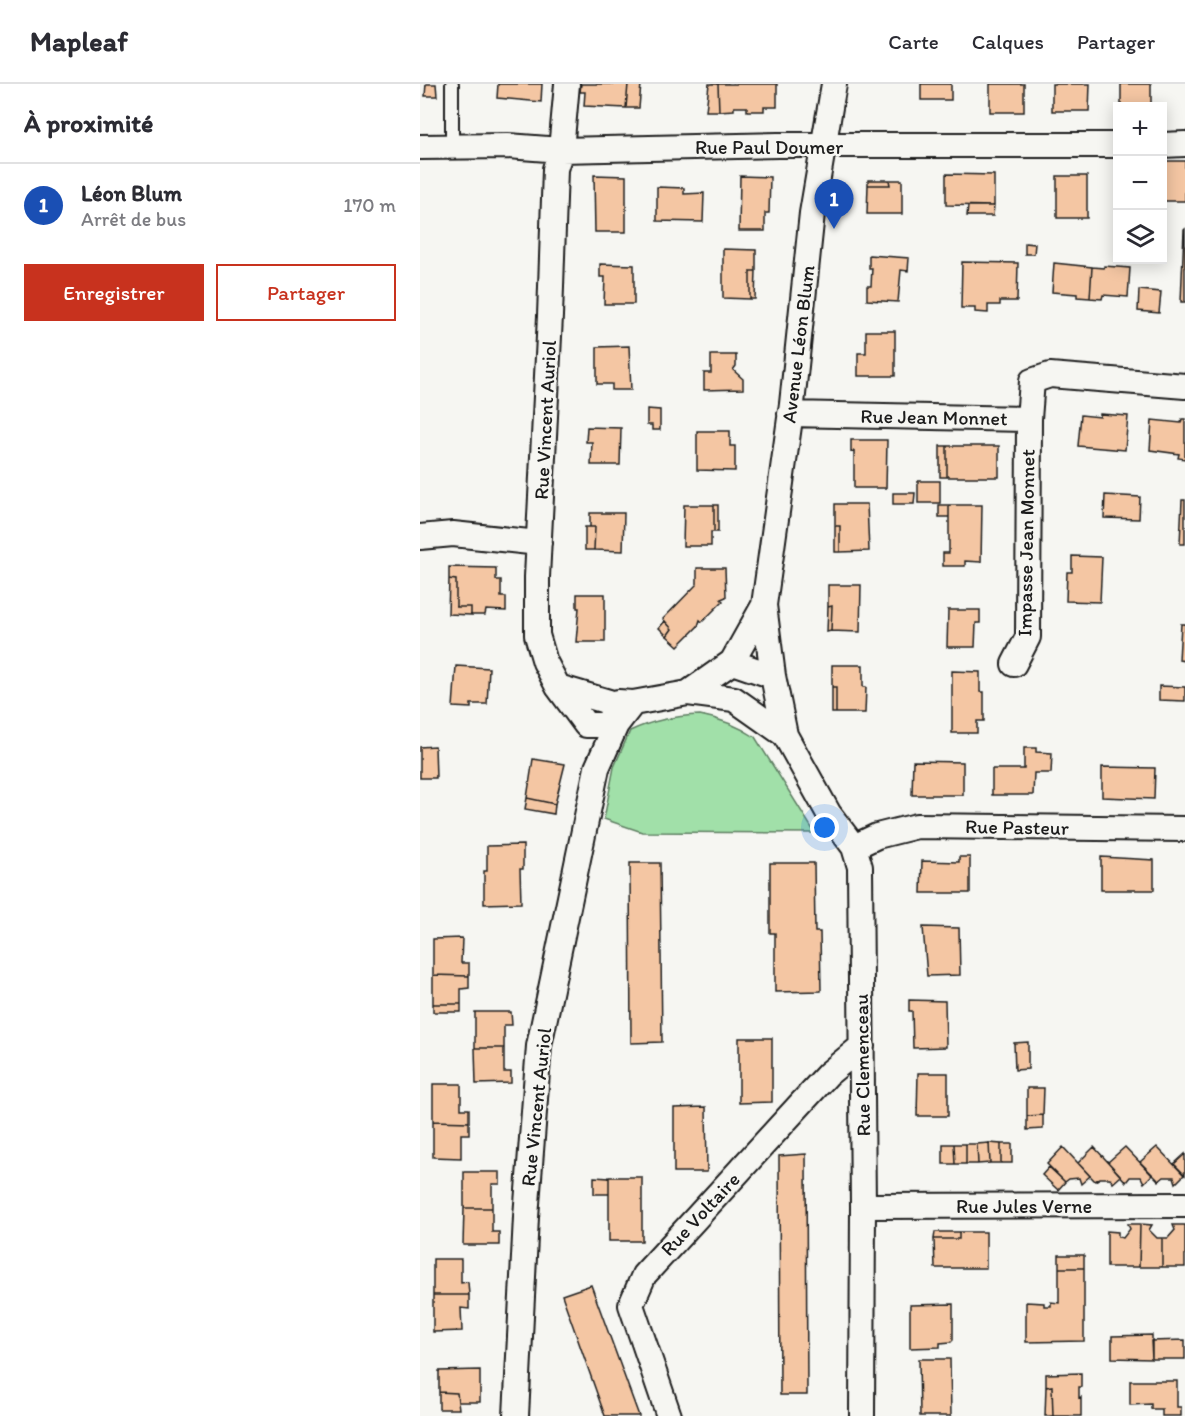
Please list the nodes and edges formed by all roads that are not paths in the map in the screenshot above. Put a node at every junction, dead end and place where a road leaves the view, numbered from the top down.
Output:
1 (452, 84) edge
2 (567, 84) edge
3 (834, 84) edge
4 (1185, 144) edge
5 (1113, 145) edge
6 (1167, 145) edge
7 (823, 146) junction
8 (420, 147) edge
9 (452, 147) junction
10 (561, 150) junction
11 (1185, 386) edge
12 (790, 414) junction
13 (1029, 419) junction
14 (420, 537) edge
15 (539, 543) junction
16 (764, 605) junction
17 (732, 662) junction
18 (1014, 664) dead end
19 (773, 676) junction
20 (558, 687) junction
21 (688, 693) junction
22 (735, 699) junction
23 (621, 702) junction
24 (586, 725) junction
25 (616, 725) junction
26 (785, 735) junction
27 (597, 768) junction
28 (1185, 829) edge
29 (854, 848) junction
30 (862, 1046) junction
31 (1185, 1205) edge
32 (863, 1206) junction
33 (516, 1416) edge
34 (669, 1416) edge
35 (862, 1416) edge

1 - 9 lane
2 - 10 street, Rue Vincent Auriol
3 - 7 street, Avenue Léon Blum
4 - 6 street
5 - 7 street, Rue Paul Doumer
7 - 10 street, Rue Paul Doumer
7 - 12 street, Avenue Léon Blum
8 - 9 street, Rue Paul Doumer
9 - 10 street, Rue Paul Doumer
10 - 15 street, Rue Vincent Auriol
11 - 13 street, Rue Jean Monnet
12 - 13 street, Rue Jean Monnet
12 - 16 street, Avenue Léon Blum
13 - 18 street, Impasse Jean Monnet
14 - 15 street
15 - 20 street, Rue Vincent Auriol
16 - 17 street, Avenue Léon Blum
16 - 19 street, Avenue Léon Blum
17 - 19 street
17 - 21 street, Avenue Léon Blum
17 - 22 street
19 - 22 street
19 - 26 street, Avenue Léon Blum
20 - 23 street
20 - 24 street, Rue Vincent Auriol
21 - 22 street
21 - 23 street
22 - 26 street
23 - 24 street
23 - 25 street, Rue Vincent Auriol
24 - 25 street
24 - 27 street, Rue Vincent Auriol
25 - 27 street, Rue Vincent Auriol
26 - 29 street, Rue Clemenceau
27 - 33 street, Rue Vincent Auriol
28 - 29 street, Rue Pasteur
29 - 30 street, Rue Clemenceau
30 - 32 street, Rue Clemenceau
30 - 34 street, Rue Voltaire
31 - 32 street, Rue Jules Verne
32 - 35 street, Rue Clemenceau

